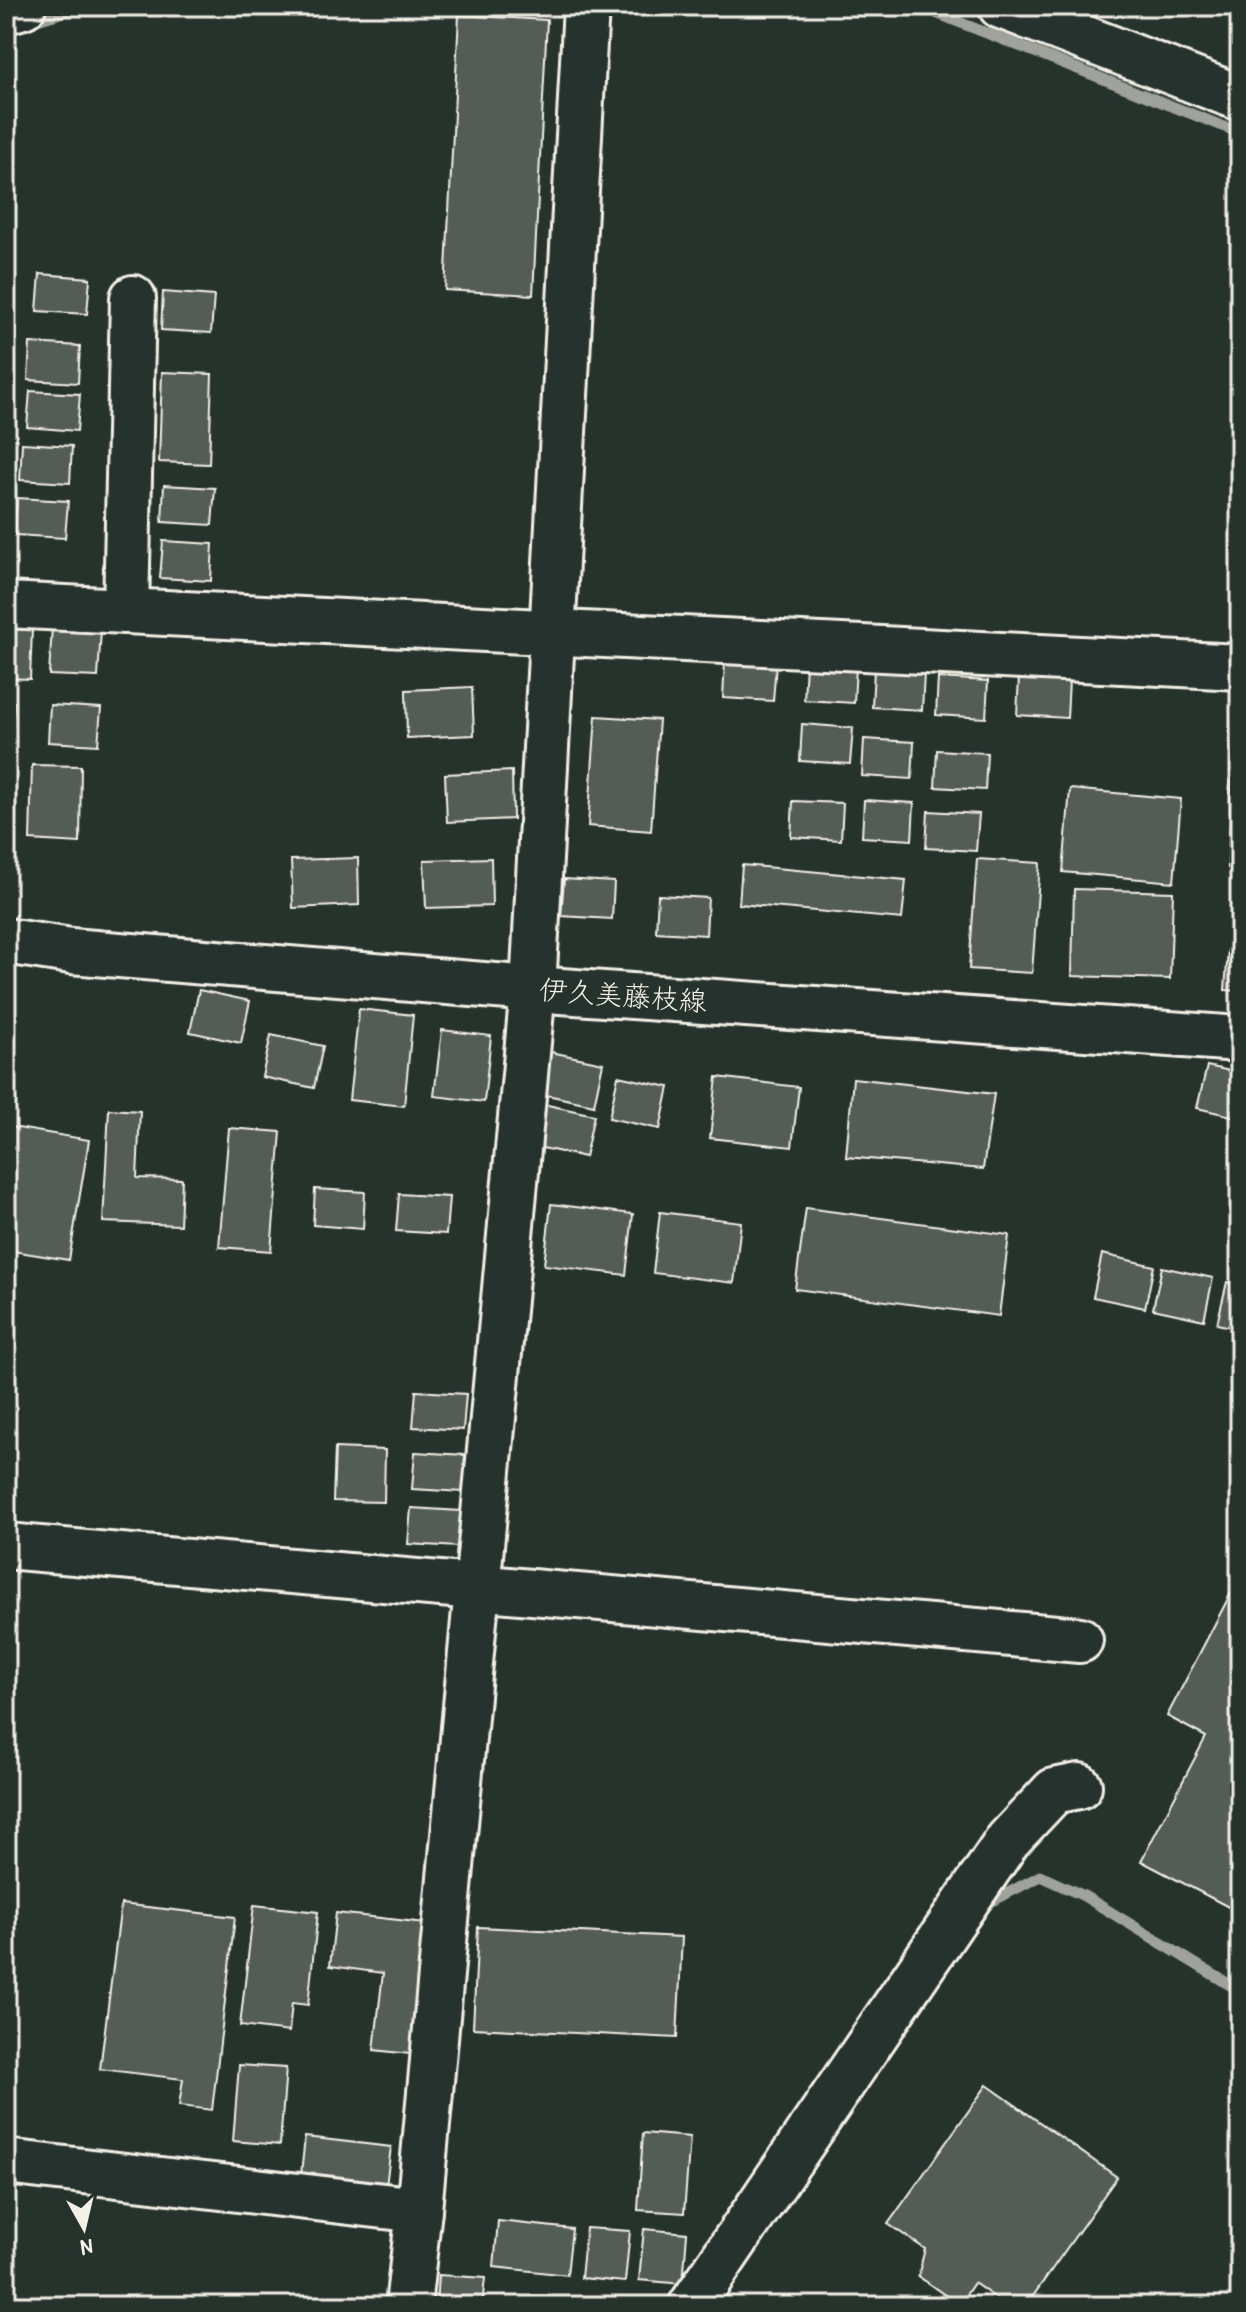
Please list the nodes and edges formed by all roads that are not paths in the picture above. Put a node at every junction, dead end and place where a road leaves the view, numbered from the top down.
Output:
1 (23, 6) edge
2 (586, 6) edge
3 (1001, 6) edge
4 (6, 11) edge
5 (1240, 98) edge
6 (133, 298) dead end
7 (6, 605) edge
8 (126, 611) junction
9 (552, 632) junction
10 (1240, 667) edge
11 (6, 941) edge
12 (533, 989) junction
13 (1240, 1039) edge
14 (6, 1546) edge
15 (478, 1587) junction
16 (1080, 1640) dead end
17 (1079, 1786) dead end
18 (6, 2162) edge
19 (419, 2210) junction
20 (408, 2306) edge
21 (691, 2306) edge

1 - 4 street
2 - 9 street
3 - 5 street
6 - 8 street
7 - 8 street
8 - 9 street
9 - 10 street
9 - 12 street
11 - 12 street, 伊久美藤枝線
12 - 13 street, 伊久美藤枝線
12 - 15 street
14 - 15 street
15 - 16 street
15 - 19 street
17 - 21 street
18 - 19 street
19 - 20 street

